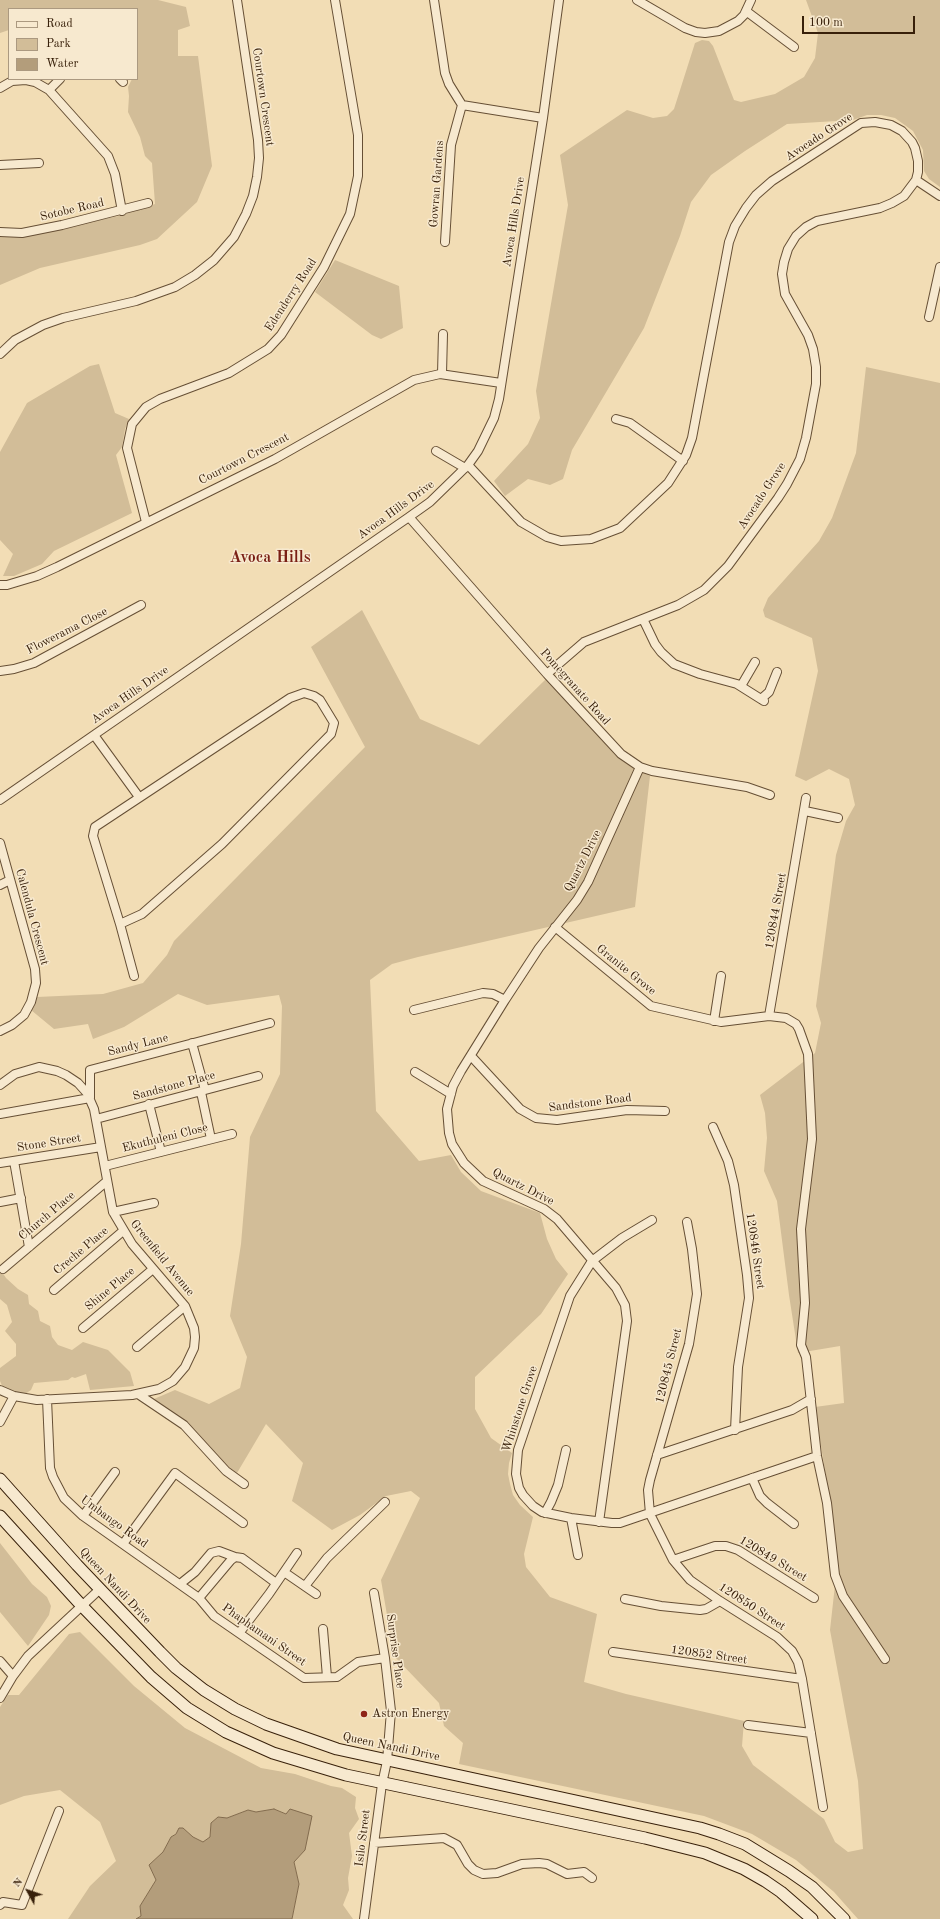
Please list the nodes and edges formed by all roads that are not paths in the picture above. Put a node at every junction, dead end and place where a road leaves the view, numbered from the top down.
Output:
1 (237, 0) edge
2 (335, 0) edge
3 (434, 0) edge
4 (559, 0) edge
5 (637, 0) edge
6 (752, 0) edge
7 (746, 11) junction
8 (794, 47) dead end
9 (59, 80) edge
10 (0, 88) edge
11 (49, 90) junction
12 (462, 105) junction
13 (543, 118) junction
14 (39, 163) dead end
15 (0, 165) edge
16 (916, 180) junction
17 (940, 196) edge
18 (148, 203) dead end
19 (122, 211) junction
20 (0, 232) edge
21 (445, 242) dead end
22 (940, 267) edge
23 (929, 317) dead end
24 (443, 334) dead end
25 (0, 354) edge
26 (442, 374) junction
27 (501, 383) junction
28 (616, 419) dead end
29 (436, 451) dead end
30 (683, 462) junction
31 (467, 466) junction
32 (409, 517) junction
33 (146, 522) junction
34 (0, 585) edge
35 (141, 605) dead end
36 (643, 619) junction
37 (755, 662) dead end
38 (0, 671) edge
39 (778, 672) dead end
40 (547, 674) junction
41 (741, 686) junction
42 (94, 735) junction
43 (640, 767) junction
44 (770, 795) dead end
45 (139, 797) junction
46 (806, 798) dead end
47 (0, 800) edge
48 (805, 811) junction
49 (838, 818) dead end
50 (0, 843) edge
51 (10, 880) junction
52 (0, 885) edge
53 (120, 924) junction
54 (555, 927) junction
55 (134, 976) dead end
56 (721, 976) dead end
57 (505, 1000) junction
58 (414, 1010) dead end
59 (769, 1016) junction
60 (714, 1021) junction
61 (270, 1023) dead end
62 (0, 1031) edge
63 (192, 1043) junction
64 (471, 1056) junction
65 (415, 1072) dead end
66 (258, 1076) dead end
67 (0, 1084) edge
68 (203, 1091) junction
69 (451, 1094) junction
70 (90, 1098) junction
71 (149, 1104) junction
72 (665, 1111) dead end
73 (0, 1114) edge
74 (96, 1119) junction
75 (713, 1127) dead end
76 (232, 1134) dead end
77 (211, 1139) junction
78 (101, 1147) junction
79 (161, 1152) junction
80 (14, 1161) junction
81 (0, 1163) edge
82 (105, 1166) junction
83 (107, 1181) junction
84 (21, 1198) junction
85 (0, 1202) edge
86 (154, 1203) dead end
87 (113, 1212) junction
88 (652, 1220) dead end
89 (687, 1222) dead end
90 (123, 1231) junction
91 (29, 1247) junction
92 (592, 1261) junction
93 (3, 1269) dead end
94 (153, 1269) junction
95 (54, 1290) dead end
96 (185, 1306) junction
97 (83, 1328) dead end
98 (137, 1347) dead end
99 (0, 1390) edge
100 (138, 1394) junction
101 (14, 1396) junction
102 (47, 1399) junction
103 (811, 1399) junction
104 (0, 1422) edge
105 (734, 1430) junction
106 (566, 1450) dead end
107 (657, 1456) junction
108 (817, 1456) junction
109 (115, 1472) dead end
110 (752, 1478) junction
111 (0, 1479) edge
112 (244, 1484) dead end
113 (385, 1502) dead end
114 (545, 1513) junction
115 (650, 1514) junction
116 (0, 1516) edge
117 (83, 1516) junction
118 (571, 1518) junction
119 (599, 1522) junction
120 (243, 1523) dead end
121 (794, 1524) dead end
122 (123, 1544) junction
123 (297, 1553) dead end
124 (578, 1556) dead end
125 (235, 1557) junction
126 (673, 1560) junction
127 (284, 1572) junction
128 (276, 1583) junction
129 (180, 1584) junction
130 (305, 1586) junction
131 (100, 1589) junction
132 (374, 1593) dead end
133 (316, 1594) dead end
134 (199, 1598) junction
135 (814, 1598) dead end
136 (625, 1599) dead end
137 (720, 1601) junction
138 (82, 1606) junction
139 (211, 1612) joint
140 (323, 1629) dead end
141 (240, 1632) junction
142 (613, 1652) dead end
143 (385, 1658) junction
144 (885, 1659) dead end
145 (0, 1661) edge
146 (13, 1676) junction
147 (327, 1677) junction
148 (802, 1679) junction
149 (0, 1698) edge
150 (748, 1725) dead end
151 (811, 1733) junction
152 (387, 1761) junction
153 (382, 1784) junction
154 (823, 1807) dead end
155 (59, 1811) dead end
156 (374, 1843) junction
157 (592, 1878) dead end
158 (0, 1904) edge
159 (364, 1919) edge
160 (812, 1919) edge
161 (844, 1919) edge

1 - 25 street, Courtown Crescent
2 - 33 street, Edenderry Road
3 - 12 street
4 - 13 street, Avoca Hills Drive
5 - 7 street
6 - 7 street
7 - 8 street
9 - 11 street
10 - 11 street
11 - 19 street
12 - 13 street
12 - 21 street, Gowran Gardens
13 - 27 street, Avoca Hills Drive
14 - 15 street
16 - 17 street
16 - 30 street, Avocado Grove
16 - 36 street, Avocado Grove
18 - 19 street, Sotobe Road
19 - 20 street, Sotobe Road
22 - 23 street
24 - 26 street
26 - 27 street, Courtown Crescent
26 - 33 street, Courtown Crescent
27 - 31 street, Avoca Hills Drive
28 - 30 street
29 - 31 street, Avocado Grove
30 - 31 street, Avocado Grove
31 - 32 street, Avoca Hills Drive
32 - 40 street, Pomegranate Road
32 - 42 street, Avoca Hills Drive
33 - 34 street, Courtown Crescent
35 - 38 street, Flowerama Close
36 - 40 street, Avocado Grove
36 - 41 street
37 - 41 street
39 - 41 street
40 - 43 street, Pomegranate Road
42 - 45 street
42 - 47 street, Avoca Hills Drive
43 - 44 street, Pomegranate Road
43 - 54 street, Quartz Drive
45 - 53 street
45 - 53 street
46 - 48 street, 120844 Street
48 - 49 street
48 - 59 street, 120844 Street
50 - 51 street, Calendula Crescent
51 - 52 street
51 - 62 street, Calendula Crescent
53 - 55 street
54 - 57 street, Quartz Drive
54 - 60 street, Granite Grove
56 - 60 street
57 - 58 street
57 - 64 street, Quartz Drive
59 - 60 street, Granite Grove
59 - 103 street, Granite Grove
61 - 63 street, Sandy Lane
63 - 68 street
63 - 70 street, Sandy Lane
64 - 69 street, Quartz Drive
64 - 72 street, Sandstone Road
65 - 69 street
66 - 68 street, Sandstone Place
67 - 70 street, Greenfield Avenue
68 - 71 street, Sandstone Place
68 - 77 street
69 - 92 street, Quartz Drive
70 - 73 street
70 - 74 street, Greenfield Avenue
71 - 74 street, Sandstone Place
71 - 79 street
74 - 78 street, Greenfield Avenue
75 - 105 street, 120846 Street
76 - 77 street, Ekuthuleni Close
77 - 79 street, Ekuthuleni Close
78 - 80 street, Stone Street
78 - 82 street, Greenfield Avenue
79 - 82 street, Ekuthuleni Close
80 - 81 street, Stone Street
80 - 84 street
82 - 83 street, Greenfield Avenue
83 - 87 street, Greenfield Avenue
83 - 91 street, Church Place
84 - 85 street
84 - 91 street
86 - 87 street
87 - 90 street, Greenfield Avenue
88 - 92 street, Whinstone Grove
89 - 107 street, 120845 Street
90 - 94 street, Greenfield Avenue
90 - 95 street, Creche Place
91 - 93 street, Church Place
92 - 114 street, Whinstone Grove
92 - 119 street, Quartz Drive
94 - 96 street, Greenfield Avenue
94 - 97 street, Shine Place
96 - 98 street
96 - 100 street, Greenfield Avenue
99 - 101 street, Greenfield Avenue
100 - 102 street, Greenfield Avenue
100 - 112 street
101 - 102 street, Greenfield Avenue
101 - 104 street
102 - 117 street, Umbango Road
103 - 105 street
103 - 108 street
105 - 107 street
106 - 114 street
107 - 115 street, 120845 Street
108 - 110 street, Whinstone Grove
108 - 144 street
109 - 117 street
110 - 115 street, Whinstone Grove
110 - 121 street
111 - 131 main road, Queen Nandi Drive
113 - 130 street
114 - 118 street, Whinstone Grove
115 - 119 street, Whinstone Grove
115 - 126 street, 120850 Street
116 - 138 main road
117 - 122 street, Umbango Road
118 - 119 street, Whinstone Grove
118 - 124 street
120 - 122 street
122 - 129 street, Umbango Road
123 - 127 street
125 - 128 street
125 - 129 street
125 - 134 street
126 - 135 street, 120849 Street
126 - 137 street, 120850 Street
127 - 128 street
127 - 130 street
128 - 141 street
129 - 134 street, Umbango Road
130 - 133 street
131 - 138 street
131 - 152 main road, Queen Nandi Drive
132 - 143 street, Surprise Place
134 - 139 street, Umbango Road
136 - 137 street
137 - 148 street, 120850 Street
138 - 146 street
138 - 153 main road
139 - 141 street, Phaphamani Street
140 - 147 street, Phaphamani Street
141 - 147 street, Phaphamani Street
142 - 148 street, 120852 Street
143 - 147 street, Phaphamani Street
143 - 152 street, Surprise Place
145 - 146 street
146 - 149 street
148 - 151 street, 120850 Street
150 - 151 street
151 - 154 street, 120850 Street
152 - 153 street, Isilo Street
152 - 161 main road, Queen Nandi Drive
153 - 156 street, Isilo Street
153 - 160 main road
155 - 158 street
156 - 157 street
156 - 159 street, Isilo Street

